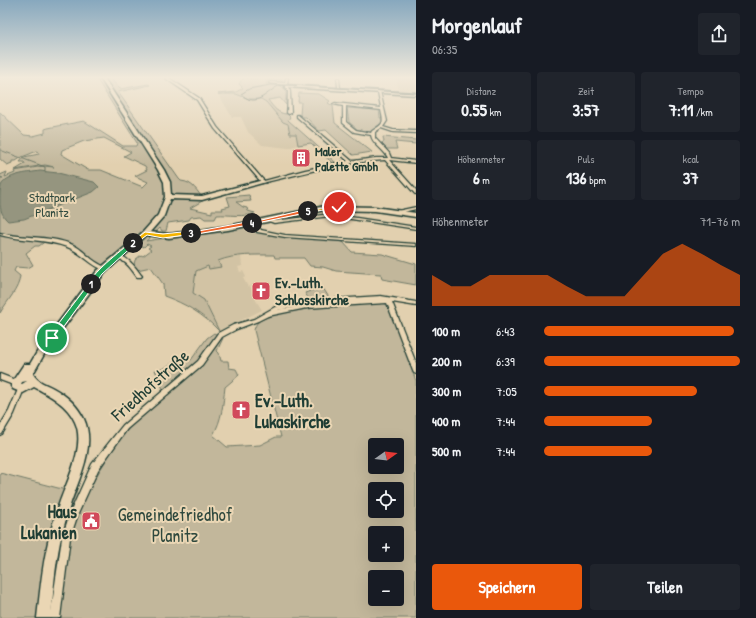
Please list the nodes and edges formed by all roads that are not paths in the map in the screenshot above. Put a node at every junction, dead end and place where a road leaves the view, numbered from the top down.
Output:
1 (344, 106) edge
2 (121, 107) edge
3 (203, 107) edge
4 (289, 107) edge
5 (355, 107) edge
6 (383, 109) joint
7 (289, 113) dead end
8 (298, 116) dead end
9 (380, 127) junction
10 (416, 132) edge
11 (372, 134) junction
12 (388, 159) junction
13 (351, 162) junction
14 (416, 162) edge
15 (263, 182) junction
16 (416, 192) edge
17 (168, 197) junction
18 (416, 208) edge
19 (399, 212) junction
20 (416, 215) edge
21 (268, 220) junction
22 (253, 222) junction
23 (416, 228) edge
24 (145, 233) junction
25 (0, 234) edge
26 (416, 245) edge
27 (118, 256) junction
28 (104, 268) junction
29 (139, 276) dead end
30 (390, 300) junction
31 (416, 304) edge
32 (413, 353) edge
33 (416, 372) edge
34 (0, 378) edge
35 (24, 382) junction
36 (0, 432) edge
37 (44, 618) edge
38 (55, 618) edge

1 - 11 street
2 - 17 main road
3 - 15 street
4 - 7 street
5 - 6 street
6 - 9 street
8 - 13 street
9 - 10 street
9 - 11 street
11 - 12 street
12 - 13 street
12 - 14 street
12 - 16 street
13 - 15 street
15 - 17 main road
17 - 24 main road
18 - 19 street
19 - 20 main road
19 - 21 main road
21 - 22 main road
21 - 23 street
22 - 24 main road
22 - 26 street
24 - 27 main road
25 - 28 street
27 - 28 main road
27 - 29 street
28 - 35 main road
30 - 31 street
30 - 32 street
30 - 38 street, Friedhofstraße
32 - 33 street
34 - 35 street
35 - 36 street
35 - 37 main road

